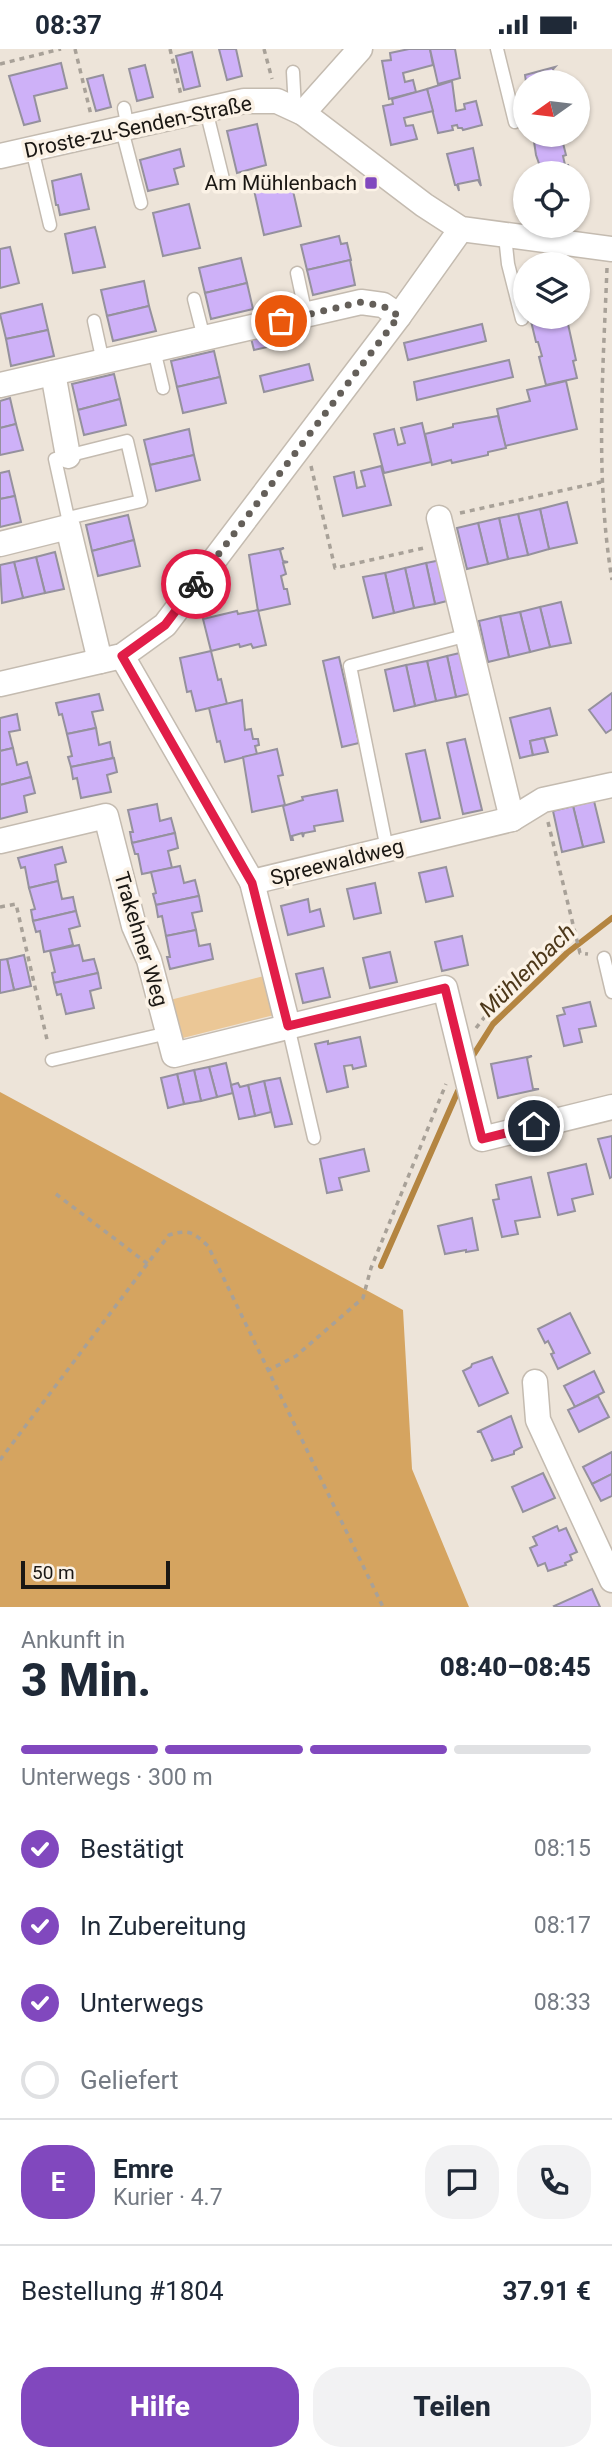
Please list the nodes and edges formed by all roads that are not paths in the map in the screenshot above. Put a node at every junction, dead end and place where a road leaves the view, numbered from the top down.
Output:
1 (360, 49) edge
2 (497, 49) edge
3 (293, 72) dead end
4 (206, 110) junction
5 (513, 110) edge
6 (299, 111) junction
7 (125, 122) junction
8 (32, 149) junction
9 (0, 156) edge
10 (224, 183) dead end
11 (141, 203) dead end
12 (50, 225) dead end
13 (461, 229) junction
14 (505, 236) junction
15 (610, 248) edge
16 (297, 273) dead end
17 (513, 284) edge
18 (194, 299) dead end
19 (306, 315) junction
20 (399, 316) junction
21 (94, 321) dead end
22 (204, 338) junction
23 (154, 350) junction
24 (103, 362) junction
25 (52, 373) junction
26 (0, 383) edge
27 (163, 388) dead end
28 (68, 456) junction
29 (439, 518) road end
30 (68, 522) junction
31 (0, 544) edge
32 (468, 635) junction
33 (111, 659) junction
34 (0, 684) edge
35 (612, 785) edge
36 (512, 819) junction
37 (0, 841) edge
38 (387, 849) junction
39 (252, 883) junction
40 (604, 958) dead end
41 (612, 992) edge
42 (288, 1026) junction
43 (168, 1033) junction
44 (52, 1059) road end
45 (612, 1107) edge
46 (314, 1138) dead end
47 (536, 1382) dead end
48 (604, 1537) edge
49 (612, 1580) edge

1 - 6 street
2 - 5 lane
3 - 6 lane
4 - 6 street, Droste-zu-Senden-Straße
4 - 7 street, Droste-zu-Senden-Straße
4 - 10 lane
6 - 13 street, Droste-zu-Senden-Straße
7 - 8 street, Droste-zu-Senden-Straße
7 - 11 lane
8 - 9 street, Droste-zu-Senden-Straße
8 - 12 lane
13 - 14 street, Droste-zu-Senden-Straße
13 - 20 street
14 - 15 street, Droste-zu-Senden-Straße
14 - 17 lane
16 - 19 lane
18 - 22 lane
19 - 20 street
19 - 22 street
20 - 33 street
21 - 24 lane
22 - 23 street
23 - 24 street
23 - 27 lane
24 - 25 street
25 - 26 street
25 - 28 street
28 - 30 lane
28 - 30 lane
29 - 32 street
30 - 31 street
30 - 33 street
32 - 36 street
32 - 38 lane
33 - 34 street
33 - 39 street, Spreewaldweg
35 - 36 street, Spreewaldweg
36 - 38 street, Spreewaldweg
37 - 43 street, Trakehner Weg
38 - 39 street, Spreewaldweg
39 - 42 street
40 - 41 lane
42 - 43 street, Trakehner Weg
42 - 45 street, Trakehner Weg
42 - 46 lane
43 - 44 lane
47 - 48 street
48 - 49 street

